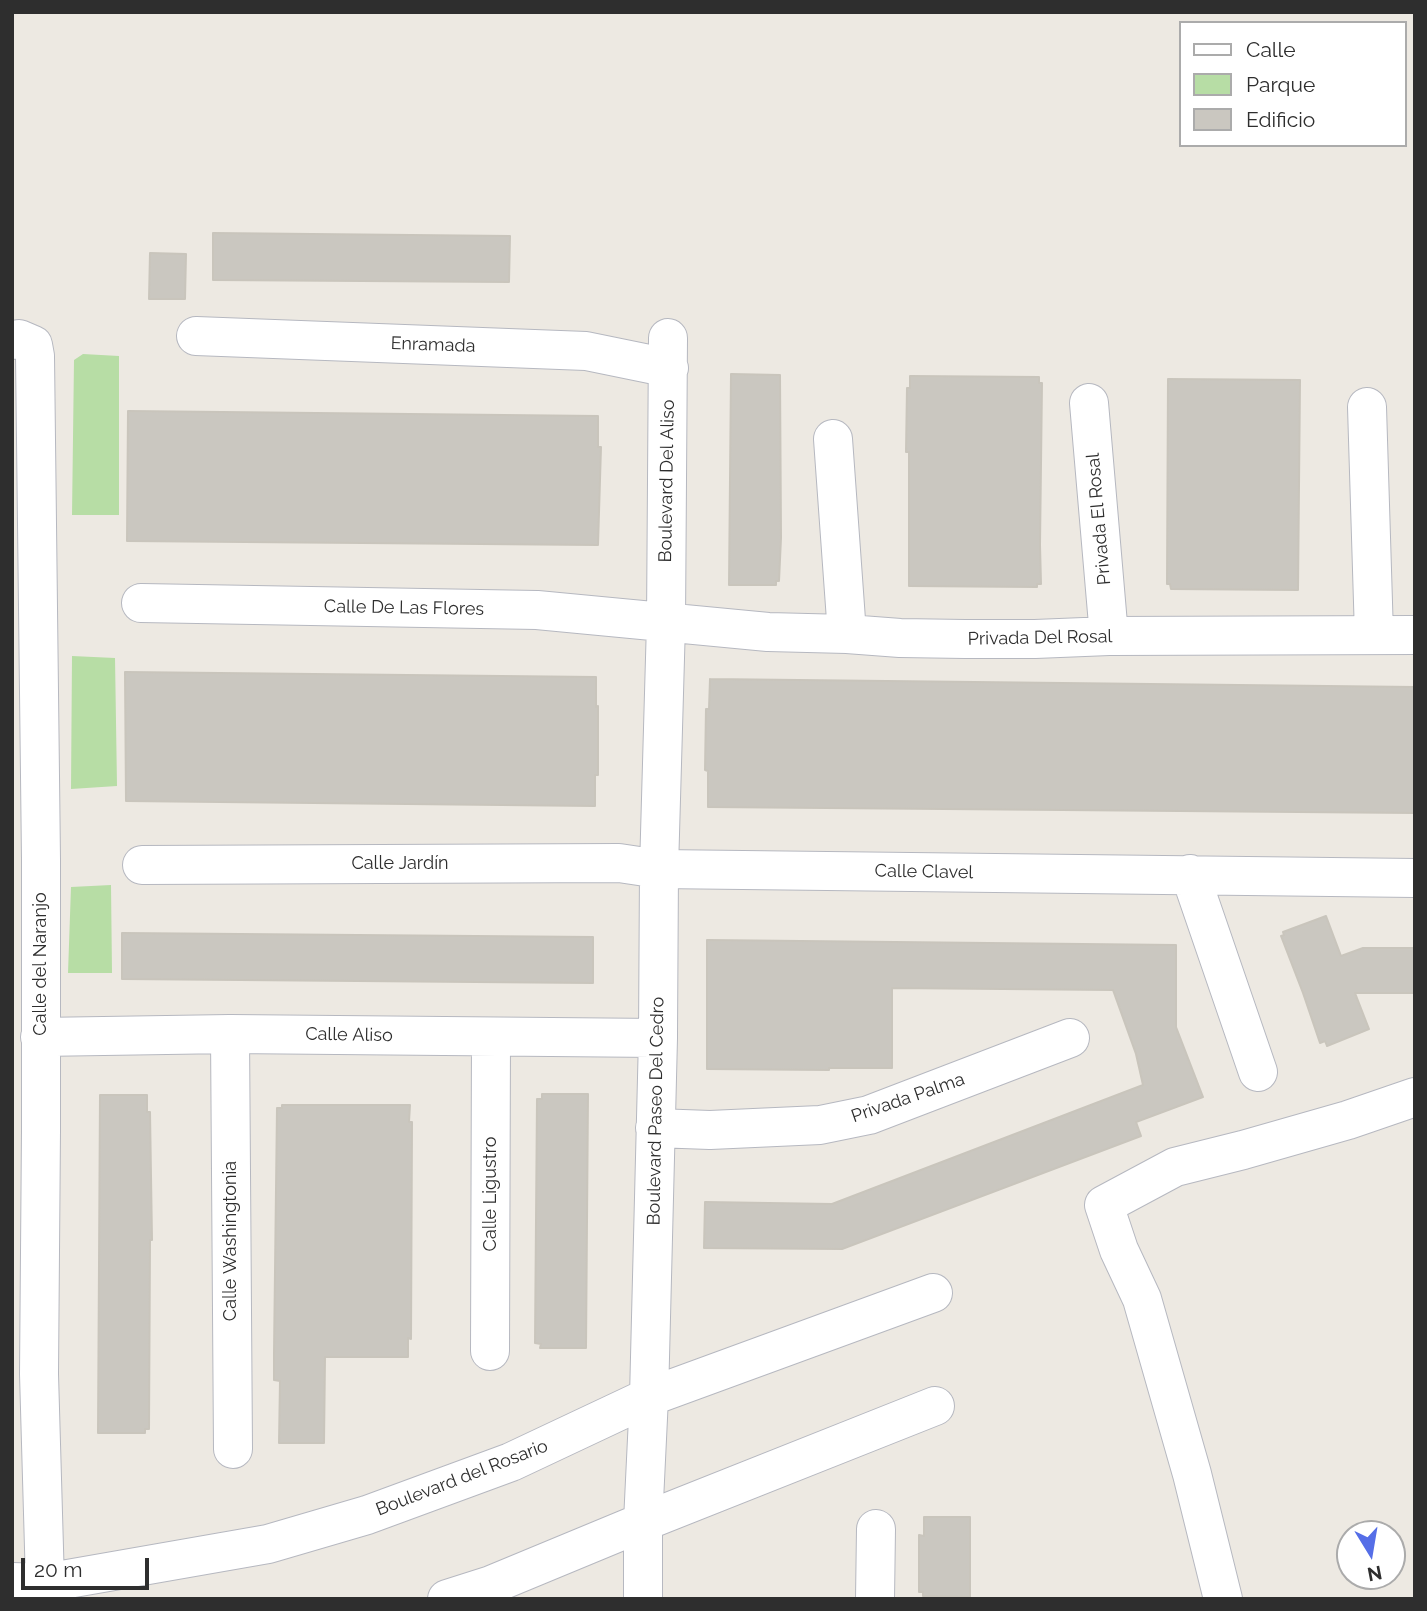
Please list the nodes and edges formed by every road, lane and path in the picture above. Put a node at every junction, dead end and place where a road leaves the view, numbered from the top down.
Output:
1 (195, 336) dead end
2 (22, 342) edge
3 (669, 353) joint
4 (1089, 403) dead end
5 (1367, 407) dead end
6 (833, 439) dead end
7 (25, 591) edge
8 (141, 603) dead end
9 (666, 623) junction
10 (847, 634) junction
11 (1374, 635) junction
12 (1415, 635) edge
13 (1109, 636) junction
14 (27, 860) edge
15 (142, 865) dead end
16 (659, 869) junction
17 (1190, 874) junction
18 (1415, 878) edge
19 (230, 1034) junction
20 (40, 1037) junction
21 (492, 1037) junction
22 (658, 1038) junction
23 (1070, 1038) dead end
24 (1258, 1072) dead end
25 (1415, 1097) edge
26 (655, 1128) junction
27 (27, 1129) edge
28 (933, 1293) dead end
29 (490, 1351) dead end
30 (26, 1375) edge
31 (649, 1397) junction
32 (935, 1406) dead end
33 (233, 1449) dead end
34 (643, 1522) junction
35 (876, 1529) dead end
36 (29, 1583) edge
37 (447, 1599) edge
38 (643, 1599) edge
39 (875, 1599) edge
40 (1223, 1599) edge

1 - 3 street, Enramada
2 - 7 street, Calle del Naranjo
3 - 9 street, Boulevard Del Aliso
4 - 13 street, Privada El Rosal
5 - 11 street
6 - 10 street
7 - 14 street, Calle del Naranjo
8 - 9 street, Calle De Las Flores
9 - 10 street, Privada Del Rosal
9 - 16 street, Boulevard Paseo Del Cedro
10 - 13 street, Privada Del Rosal
11 - 12 street, Privada Del Rosal
11 - 13 street, Privada Del Rosal
14 - 20 street, Calle del Naranjo
15 - 16 street, Calle Jardín
16 - 17 street, Calle Clavel
16 - 22 street, Boulevard Paseo Del Cedro
17 - 18 street, Calle Clavel
17 - 24 street
19 - 20 street, Calle Aliso
19 - 21 street, Calle Aliso
19 - 33 street, Calle Washingtonia
20 - 27 street, Calle del Naranjo
21 - 22 street, Calle Aliso
21 - 29 street, Calle Ligustro
22 - 26 street, Boulevard Paseo Del Cedro
23 - 26 street, Privada Palma
25 - 40 street
26 - 31 street, Boulevard Paseo Del Cedro
27 - 30 street, Calle del Naranjo
28 - 31 street, Boulevard del Rosario
30 - 36 street, Calle del Naranjo
31 - 34 street, Boulevard Paseo Del Cedro
31 - 36 street, Boulevard del Rosario
32 - 34 street
34 - 37 street
34 - 38 street, Boulevard Paseo Del Cedro
35 - 39 street

